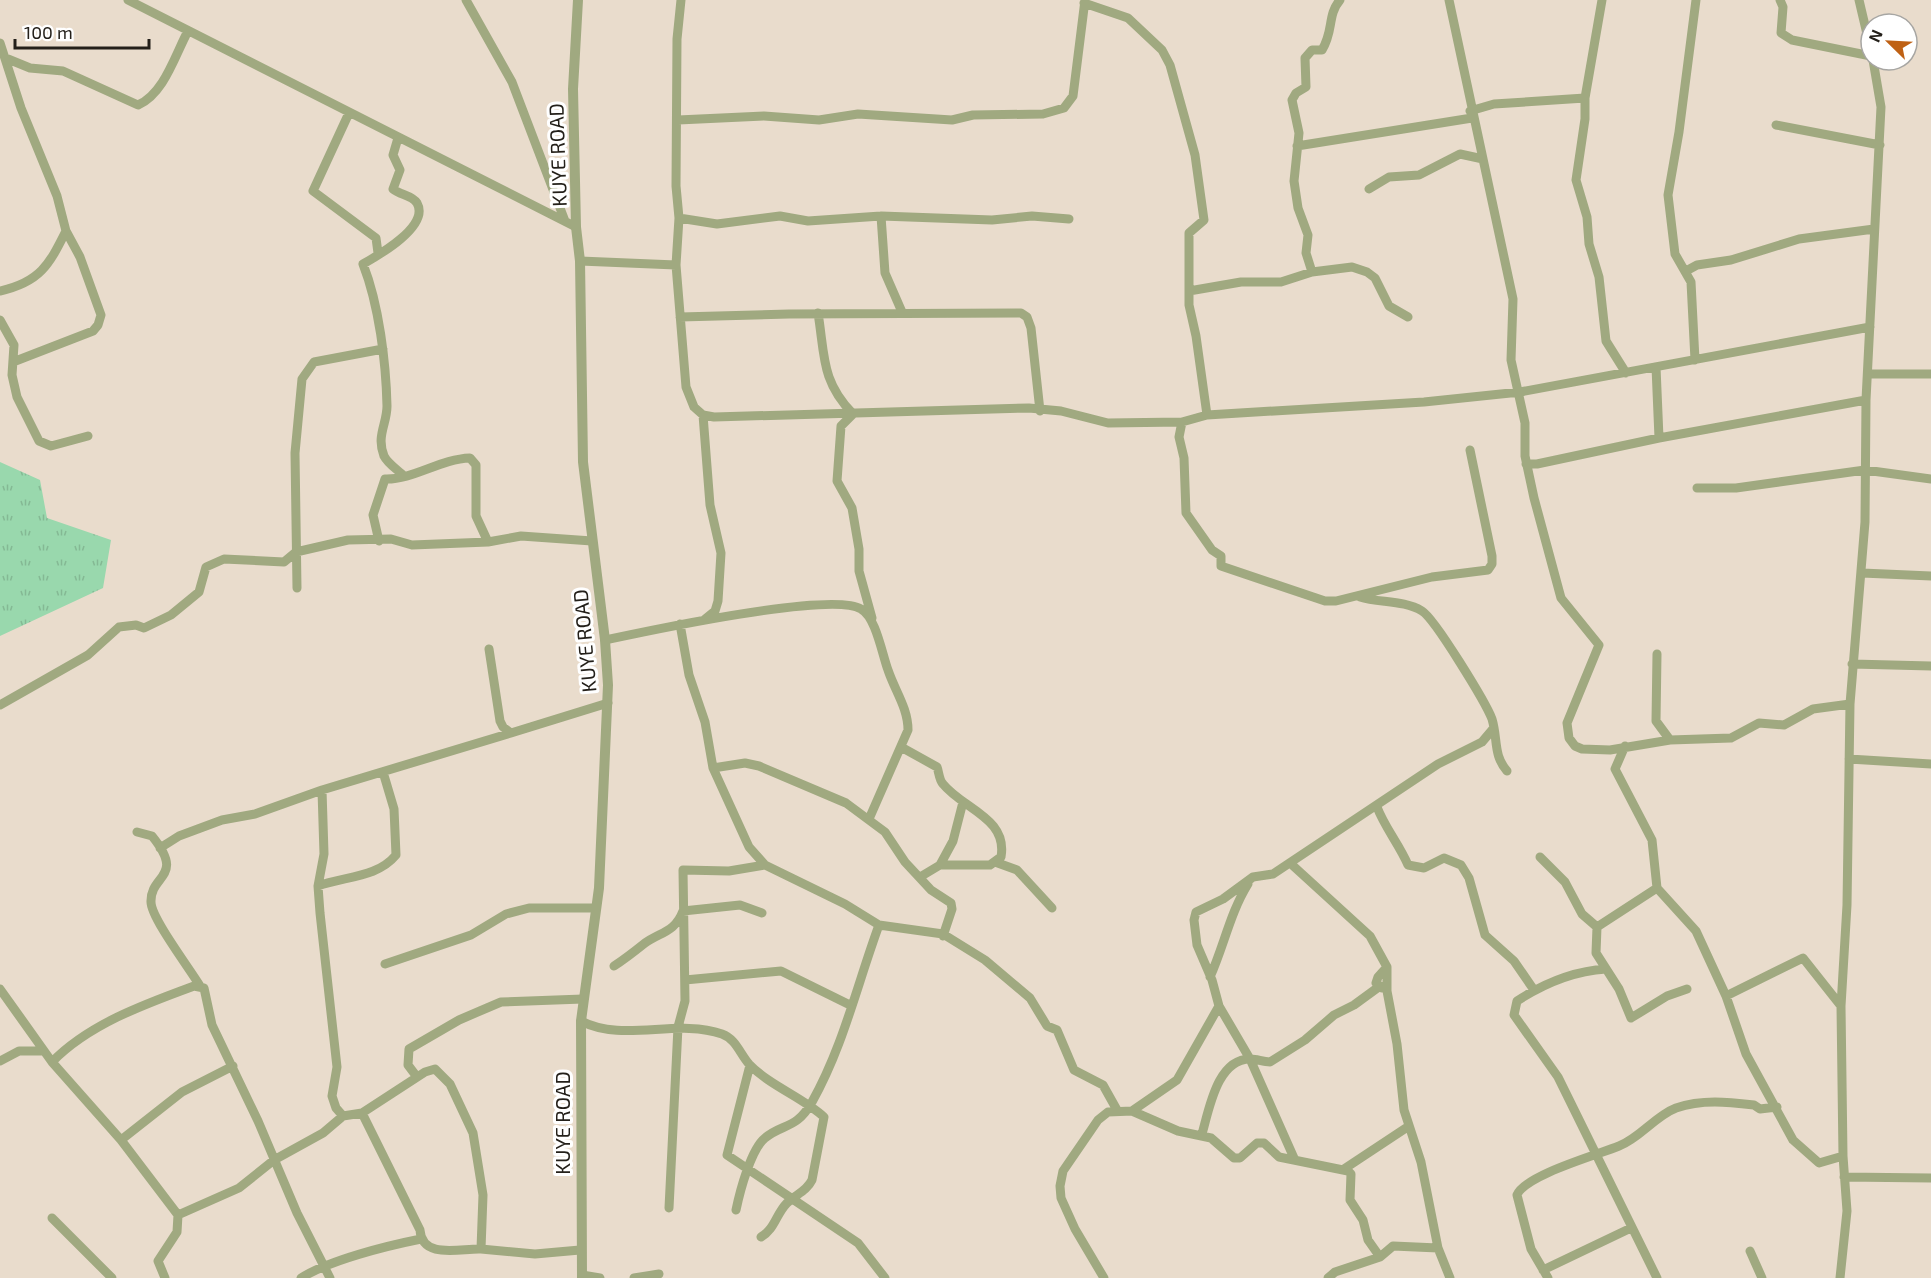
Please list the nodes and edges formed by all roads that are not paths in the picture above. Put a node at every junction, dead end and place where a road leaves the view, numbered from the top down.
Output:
1 (128, 0) edge
2 (466, 0) edge
3 (578, 0) edge
4 (681, 0) edge
5 (1340, 0) edge
6 (1449, 0) edge
7 (1602, 0) edge
8 (1696, 0) edge
9 (1780, 0) edge
10 (1084, 1) edge
11 (188, 31) junction
12 (0, 43) edge
13 (1859, 51) edge
14 (8, 59) junction
15 (1875, 72) edge
16 (1585, 98) junction
17 (349, 113) junction
18 (1471, 115) junction
19 (678, 120) junction
20 (1776, 125) dead end
21 (398, 138) junction
22 (1880, 145) junction
23 (1297, 146) junction
24 (1483, 159) junction
25 (1368, 189) dead end
26 (881, 216) junction
27 (679, 218) junction
28 (1068, 219) dead end
29 (565, 221) junction
30 (576, 227) junction
31 (1874, 229) junction
32 (66, 231) junction
33 (378, 253) junction
34 (580, 261) junction
35 (676, 265) junction
36 (1686, 271) junction
37 (1312, 272) junction
38 (0, 291) edge
39 (1189, 291) junction
40 (902, 312) junction
41 (819, 313) junction
42 (680, 317) junction
43 (1408, 317) dead end
44 (0, 320) edge
45 (1870, 327) junction
46 (382, 349) junction
47 (1695, 360) junction
48 (13, 362) junction
49 (1656, 367) junction
50 (1626, 373) junction
51 (1868, 374) junction
52 (1931, 374) edge
53 (1520, 392) junction
54 (1866, 399) junction
55 (1040, 411) junction
56 (853, 414) junction
57 (703, 415) junction
58 (1207, 415) junction
59 (1182, 422) junction
60 (88, 436) dead end
61 (1659, 438) junction
62 (1470, 450) dead end
63 (1526, 464) junction
64 (1865, 470) junction
65 (404, 476) junction
66 (1931, 479) edge
67 (1697, 488) dead end
68 (379, 541) junction
69 (592, 541) junction
70 (488, 542) junction
71 (296, 552) junction
72 (1862, 573) junction
73 (1931, 576) edge
74 (297, 588) dead end
75 (1357, 596) junction
76 (872, 621) junction
77 (702, 622) junction
78 (680, 624) junction
79 (605, 640) junction
80 (489, 649) dead end
81 (1657, 654) dead end
82 (1852, 664) junction
83 (1931, 666) edge
84 (608, 703) junction
85 (1850, 704) junction
86 (0, 705) edge
87 (1493, 729) junction
88 (511, 733) junction
89 (1670, 740) junction
90 (1625, 746) junction
91 (901, 747) junction
92 (1610, 750) junction
93 (1849, 759) junction
94 (1619, 761) junction
95 (1931, 764) edge
96 (713, 768) junction
97 (1507, 771) dead end
98 (383, 772) junction
99 (322, 790) junction
100 (963, 802) junction
101 (1377, 807) junction
102 (869, 819) junction
103 (137, 832) dead end
104 (160, 848) junction
105 (1540, 857) dead end
106 (995, 862) junction
107 (1290, 863) junction
108 (765, 865) junction
109 (940, 865) junction
110 (920, 877) junction
111 (1253, 877) junction
112 (318, 886) junction
113 (1657, 888) junction
114 (596, 908) junction
115 (1052, 908) dead end
116 (683, 911) junction
117 (762, 913) dead end
118 (879, 925) junction
119 (1597, 927) junction
120 (943, 936) junction
121 (1596, 953) junction
122 (385, 964) dead end
123 (614, 966) dead end
124 (1605, 969) junction
125 (1587, 970) junction
126 (1210, 977) junction
127 (685, 980) junction
128 (200, 986) junction
129 (0, 989) edge
130 (1383, 989) junction
131 (1687, 989) dead end
132 (1534, 990) junction
133 (1725, 996) junction
134 (583, 999) junction
135 (850, 1005) junction
136 (1219, 1006) junction
137 (1841, 1006) junction
138 (581, 1021) junction
139 (678, 1027) junction
140 (44, 1051) junction
141 (1250, 1059) junction
142 (0, 1061) edge
143 (52, 1062) junction
144 (750, 1065) junction
145 (233, 1066) junction
146 (417, 1077) junction
147 (811, 1105) junction
148 (1777, 1107) junction
149 (1117, 1110) junction
150 (1132, 1111) junction
151 (362, 1113) junction
152 (343, 1116) junction
153 (1409, 1126) junction
154 (1202, 1134) junction
155 (121, 1140) junction
156 (1596, 1154) junction
157 (1843, 1156) junction
158 (1294, 1158) junction
159 (274, 1160) junction
160 (1344, 1169) junction
161 (747, 1170) junction
162 (1844, 1177) junction
163 (1931, 1178) edge
164 (790, 1200) junction
165 (669, 1208) dead end
166 (736, 1209) dead end
167 (178, 1215) junction
168 (52, 1218) dead end
169 (1631, 1228) junction
170 (761, 1237) dead end
171 (421, 1239) junction
172 (1438, 1248) junction
173 (481, 1249) junction
174 (580, 1250) junction
175 (1750, 1251) dead end
176 (1380, 1257) junction
177 (325, 1268) junction
178 (658, 1274) dead end
179 (1546, 1274) edge
180 (582, 1276) edge
181 (112, 1278) edge
182 (165, 1278) edge
183 (301, 1278) edge
184 (330, 1278) edge
185 (600, 1278) edge
186 (634, 1278) edge
187 (885, 1278) edge
188 (1104, 1278) edge
189 (1328, 1278) edge
190 (1450, 1278) edge
191 (1657, 1278) edge
192 (1762, 1278) edge
193 (1840, 1278) edge

1 - 11 street
2 - 29 street
3 - 30 street, KUYE ROAD
4 - 19 street
5 - 23 street
6 - 18 street
7 - 16 street
8 - 36 street
9 - 13 street
10 - 19 street
10 - 39 street
11 - 14 street
11 - 17 street
12 - 14 street
14 - 32 street
15 - 22 street
16 - 18 street
16 - 50 street
17 - 21 street
17 - 33 street
18 - 23 street
18 - 24 street
19 - 27 street
20 - 22 street
21 - 29 street
21 - 33 street
22 - 31 street
23 - 37 street
24 - 25 street
24 - 53 street
26 - 27 street
26 - 28 street
26 - 40 street
27 - 35 street
29 - 30 street
30 - 34 street, KUYE ROAD
31 - 36 street
31 - 45 street
32 - 38 street
32 - 48 street
33 - 46 street
34 - 35 street
34 - 69 street, KUYE ROAD
35 - 42 street
36 - 47 street
37 - 39 street
37 - 43 street
39 - 58 street
40 - 41 street
40 - 55 street
41 - 42 street
41 - 56 street
42 - 57 street
44 - 48 street
45 - 47 street
45 - 51 street
46 - 65 street
46 - 71 street
47 - 49 street
48 - 60 street
49 - 50 street
49 - 61 street
50 - 53 street
51 - 52 street
51 - 54 street
53 - 58 street
53 - 63 street
54 - 61 street
54 - 64 street
55 - 56 street
55 - 59 street
56 - 57 street
56 - 76 street
57 - 77 street
58 - 59 street
59 - 75 street
61 - 63 street
62 - 75 street
63 - 92 street
64 - 66 street
64 - 67 street
64 - 72 street
65 - 68 street
65 - 70 street
68 - 70 street
68 - 71 street
69 - 70 street
69 - 79 street, KUYE ROAD
71 - 74 street
71 - 86 street
72 - 73 street
72 - 82 street
75 - 87 street
76 - 77 street
76 - 91 street
77 - 78 street
78 - 79 street
78 - 96 street
79 - 84 street, KUYE ROAD
80 - 88 street
81 - 89 street
82 - 83 street
82 - 85 street
84 - 88 street
84 - 114 street, KUYE ROAD
85 - 89 street
85 - 93 street
87 - 97 street
87 - 101 street
88 - 98 street
89 - 90 street
90 - 92 street
90 - 94 street
91 - 100 street
91 - 102 street
92 - 94 street
93 - 95 street
93 - 137 street
94 - 113 street
96 - 102 street
96 - 108 street
98 - 99 street
98 - 112 street
99 - 104 street
99 - 112 street
100 - 106 street
100 - 109 street
101 - 107 street
101 - 132 street
102 - 110 street
103 - 104 street
104 - 128 street
105 - 119 street
106 - 109 street
106 - 115 street
107 - 111 street
107 - 130 street
108 - 116 street
108 - 118 street
109 - 110 street
110 - 120 street
111 - 126 street
111 - 126 street
112 - 152 street
113 - 119 street
113 - 133 street
114 - 122 street
114 - 134 street, KUYE ROAD
116 - 117 street
116 - 123 street
116 - 127 street
118 - 120 street
118 - 135 street
119 - 121 street
120 - 149 street
121 - 124 street
121 - 125 street
124 - 125 street
124 - 131 street
125 - 132 street
126 - 136 street
127 - 135 street
127 - 139 street
128 - 143 street
128 - 145 street
129 - 140 street
130 - 141 street
130 - 153 street
132 - 156 street
133 - 137 street
133 - 148 street
134 - 138 street, KUYE ROAD
134 - 146 street
135 - 147 street
136 - 141 street
136 - 150 street
137 - 157 street
138 - 139 street
138 - 174 street, KUYE ROAD
139 - 144 street
139 - 165 street
140 - 142 street
140 - 143 street
141 - 154 street
141 - 158 street
143 - 155 street
144 - 147 street
144 - 161 street
145 - 155 street
145 - 159 street
146 - 151 street
146 - 173 street
147 - 161 street
147 - 164 street
148 - 156 street
148 - 157 street
149 - 150 street
149 - 188 street
150 - 154 street
151 - 152 street
151 - 171 street
152 - 159 street
153 - 160 street
153 - 172 street
154 - 158 street
155 - 167 street
156 - 169 street
156 - 179 street
157 - 162 street
158 - 160 street
159 - 167 street
159 - 177 street
160 - 176 street
161 - 164 street
161 - 166 street
162 - 163 street
162 - 193 street
164 - 170 street
164 - 187 street
167 - 182 street
168 - 181 street
169 - 179 street
169 - 191 street
171 - 173 street
171 - 177 street
172 - 176 street
172 - 190 street
173 - 174 street
174 - 180 street, KUYE ROAD
175 - 192 street
176 - 189 street
177 - 183 street
177 - 184 street
178 - 186 street
180 - 185 street

